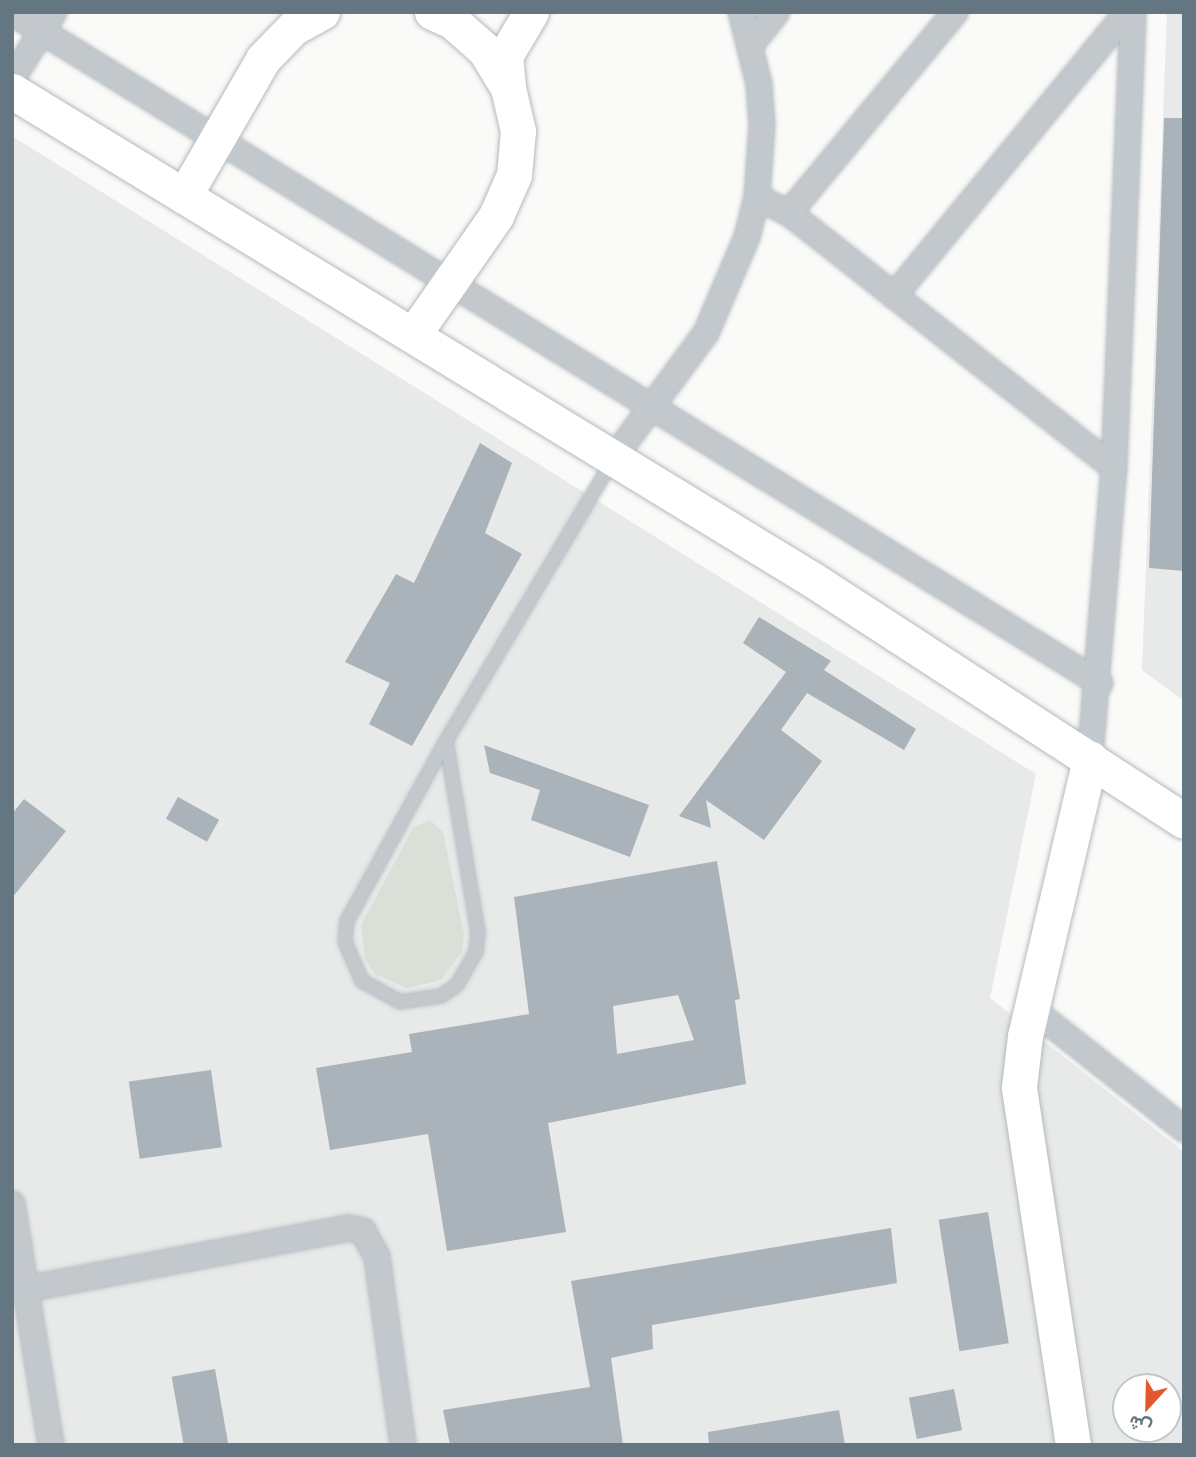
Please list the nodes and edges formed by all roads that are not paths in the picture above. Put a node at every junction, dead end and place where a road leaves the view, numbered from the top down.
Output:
1 (323, 12) edge
2 (432, 12) edge
3 (531, 12) edge
4 (741, 12) edge
5 (777, 12) edge
6 (955, 12) edge
7 (1127, 12) edge
8 (1133, 12) edge
9 (12, 13) edge
10 (47, 22) edge
11 (750, 46) junction
12 (12, 79) edge
13 (508, 88) junction
14 (12, 91) edge
15 (216, 140) junction
16 (184, 196) junction
17 (757, 197) junction
18 (789, 213) junction
19 (449, 284) junction
20 (894, 296) junction
21 (414, 335) junction
22 (654, 409) junction
23 (613, 460) junction
24 (1114, 468) junction
25 (1100, 682) junction
26 (446, 741) junction
27 (1090, 758) junction
28 (1184, 821) edge
29 (1032, 1009) junction
30 (1184, 1129) edge
31 (12, 1204) edge
32 (26, 1289) junction
33 (51, 1445) edge
34 (403, 1445) edge
35 (1073, 1445) edge

1 - 15 street
2 - 13 street
3 - 13 street
4 - 11 street
5 - 11 street
6 - 18 street
7 - 20 street
8 - 24 street
9 - 10 street
10 - 12 street
10 - 15 street
11 - 17 street
13 - 19 street
14 - 16 street
15 - 16 street
15 - 19 street
16 - 21 street
17 - 18 street
17 - 22 street
18 - 20 street
19 - 21 street
19 - 22 street
20 - 24 street
21 - 23 street
22 - 23 street
22 - 25 street
23 - 26 lane
23 - 27 street
24 - 25 street
25 - 27 street
26 - 26 lane
27 - 28 street
27 - 29 street
29 - 30 street
29 - 35 street
31 - 32 street
32 - 33 street
32 - 34 street

